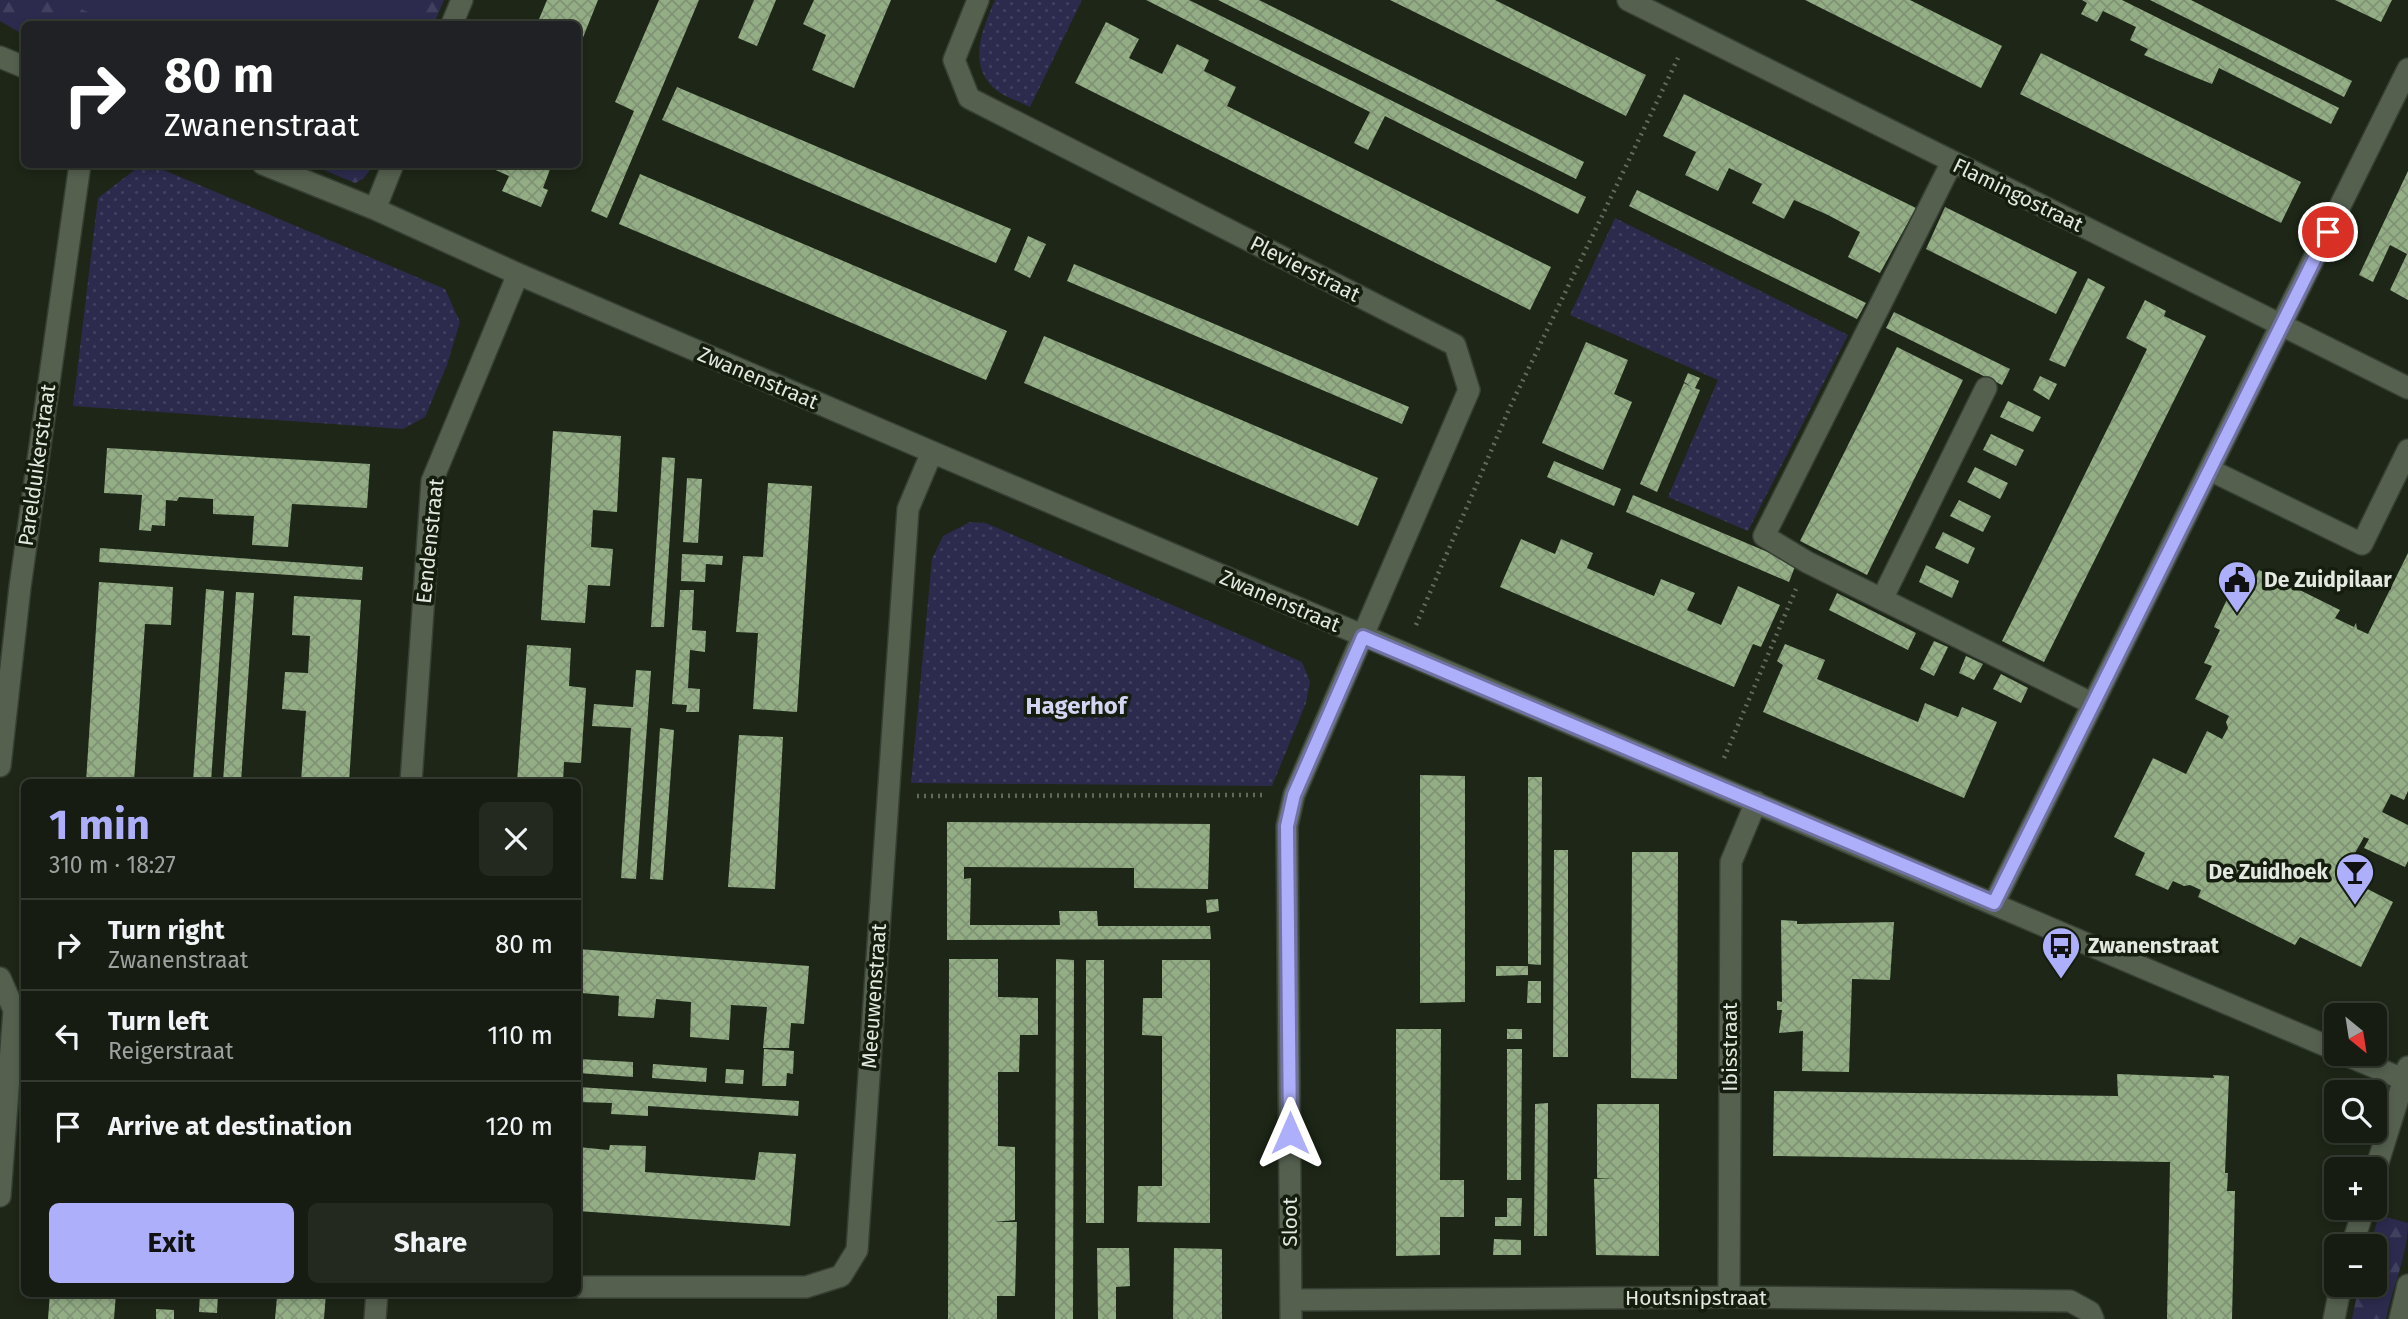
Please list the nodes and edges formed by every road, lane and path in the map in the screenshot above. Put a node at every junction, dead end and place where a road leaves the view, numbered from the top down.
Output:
1 (462, 0) edge
2 (978, 0) edge
3 (1628, 0) edge
4 (453, 21) edge
5 (1691, 32) junction
6 (0, 57) edge
7 (21, 66) edge
8 (2408, 69) edge
9 (1952, 162) junction
10 (79, 168) edge
11 (273, 168) edge
12 (391, 168) edge
13 (375, 209) junction
14 (517, 274) junction
15 (2282, 326) junction
16 (1986, 388) dead end
17 (2408, 388) edge
18 (2408, 450) edge
19 (932, 452) junction
20 (2210, 470) junction
21 (1807, 562) junction
22 (10, 586) edge
23 (1882, 599) junction
24 (1363, 637) junction
25 (1404, 654) junction
26 (2093, 704) junction
27 (0, 766) edge
28 (411, 779) edge
29 (1713, 784) junction
30 (1294, 795) junction
31 (888, 796) junction
32 (1756, 802) junction
33 (1994, 903) junction
34 (0, 978) edge
35 (2324, 1045) edge
36 (2377, 1066) edge
37 (2406, 1076) edge
38 (2380, 1157) edge
39 (0, 1196) edge
40 (2408, 1285) edge
41 (581, 1286) edge
42 (377, 1297) edge
43 (1729, 1297) junction
44 (2338, 1297) edge
45 (1291, 1310) edge
46 (375, 1319) edge
47 (2093, 1319) edge
48 (2334, 1319) edge
49 (2400, 1319) edge

1 - 4 street
2 - 24 street, Plevierstraat
3 - 5 street, Flamingostraat
5 - 9 street, Flamingostraat
5 - 25 path
6 - 7 street
8 - 15 street
9 - 15 street, Flamingostraat
9 - 21 street
10 - 22 street, Parelduikerstraat
11 - 13 street, Zwanenstraat
12 - 13 street
13 - 14 street, Zwanenstraat
14 - 19 street, Zwanenstraat
14 - 28 street, Eendenstraat
15 - 17 street, Flamingostraat
15 - 20 street
16 - 23 street
18 - 20 street
19 - 24 street, Zwanenstraat
19 - 31 street, Meeuwenstraat
20 - 26 street
21 - 23 street
21 - 29 path
22 - 27 street, Parelduikerstraat
23 - 26 street
24 - 25 street, Zwanenstraat
24 - 30 street, Sloot
25 - 29 street, Zwanenstraat
26 - 33 street
29 - 32 street, Zwanenstraat
30 - 31 path
30 - 45 street, Sloot
31 - 41 street, Meeuwenstraat
32 - 33 street, Zwanenstraat
32 - 43 street, Ibisstraat
33 - 35 street, Zwanenstraat
34 - 39 street
36 - 37 street
37 - 38 street
40 - 49 street
42 - 46 street
43 - 45 street, Houtsnipstraat
43 - 47 street, Houtsnipstraat
44 - 48 street

